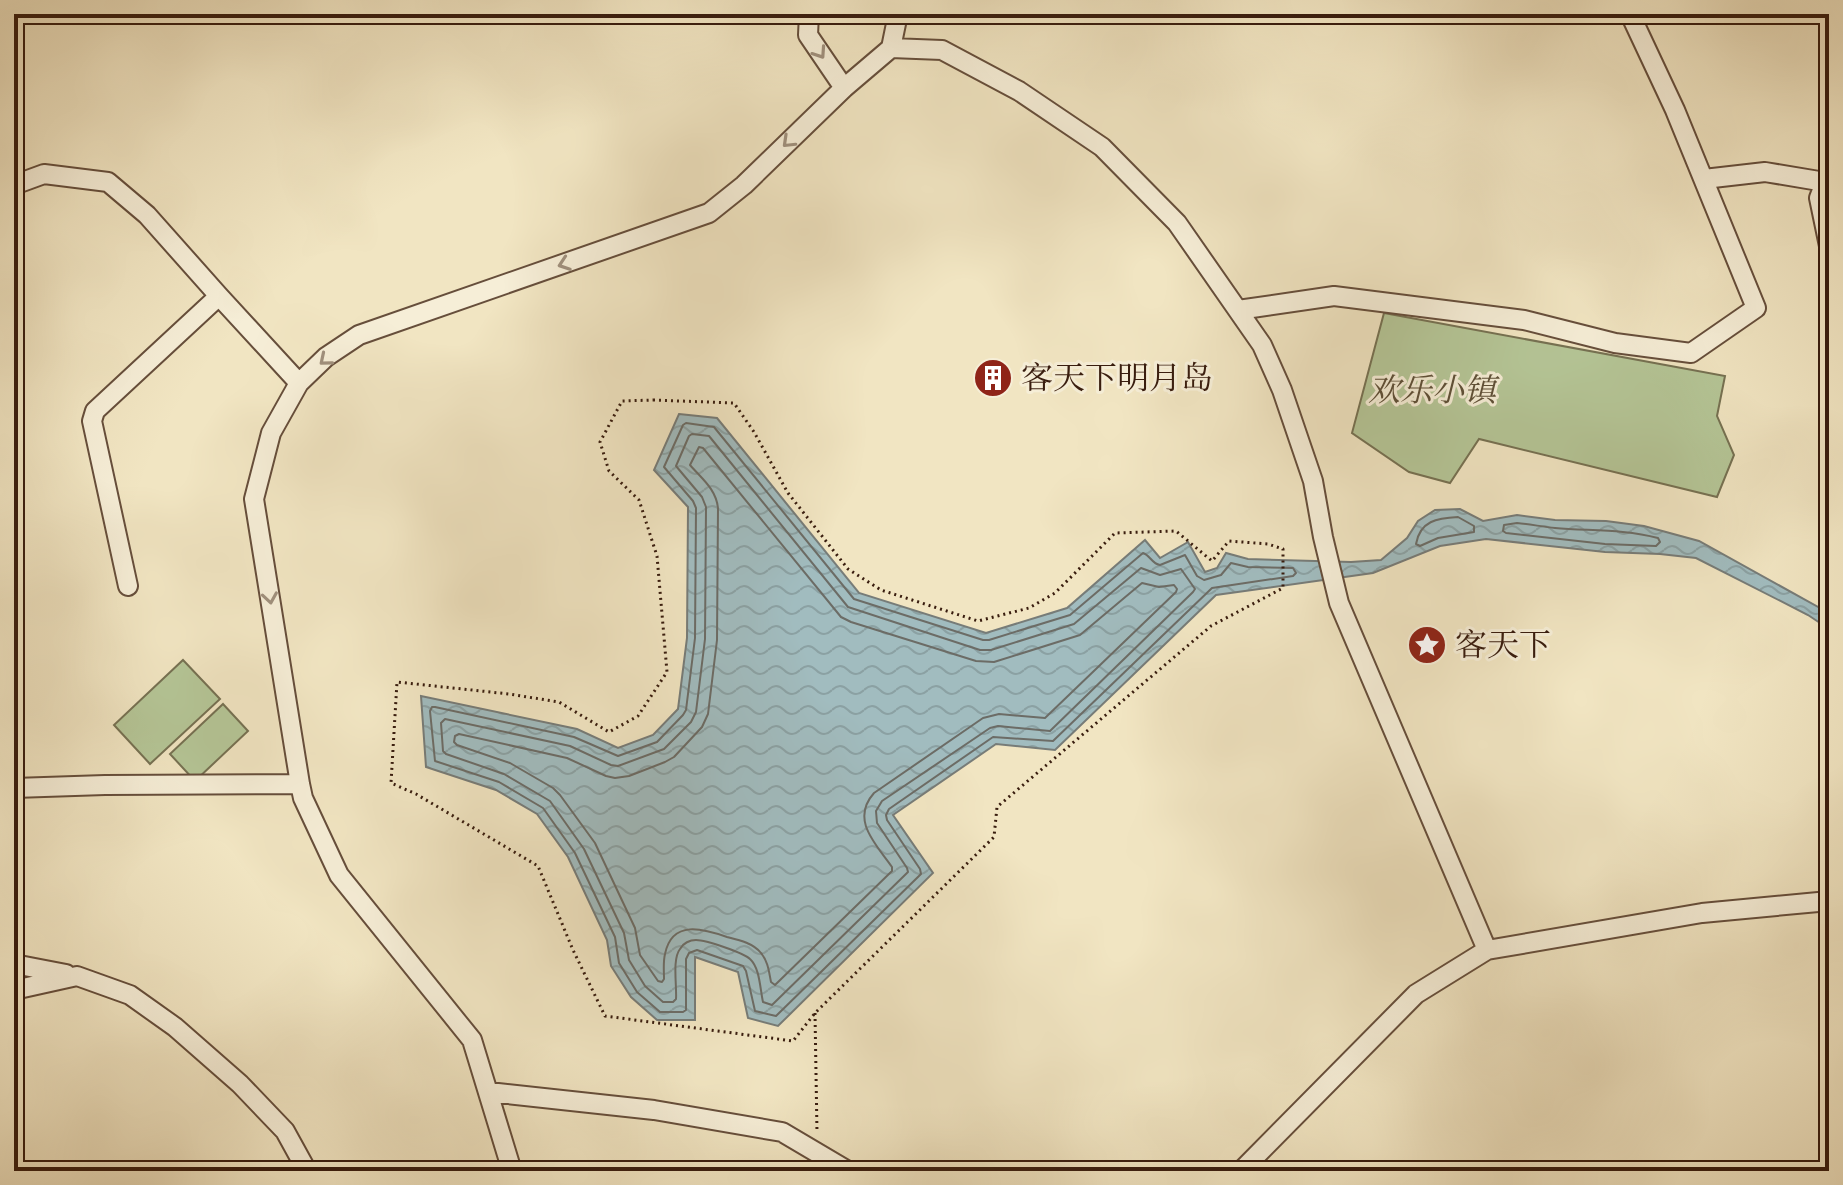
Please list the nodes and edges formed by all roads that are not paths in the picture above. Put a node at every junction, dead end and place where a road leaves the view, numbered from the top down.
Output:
1 (809, 14) edge
2 (898, 14) edge
3 (1630, 14) edge
4 (891, 48) junction
5 (844, 88) junction
6 (1827, 177) edge
7 (1704, 179) junction
8 (14, 185) edge
9 (1829, 246) edge
10 (219, 296) junction
11 (1238, 310) junction
12 (299, 383) junction
13 (128, 586) dead end
14 (300, 784) junction
15 (14, 788) edge
16 (1829, 901) edge
17 (1487, 950) junction
18 (14, 964) edge
19 (77, 976) junction
20 (14, 990) edge
21 (489, 1092) junction
22 (307, 1171) edge
23 (512, 1171) edge
24 (848, 1171) edge
25 (1241, 1171) edge

1 -> 5 street
2 - 4 street
3 - 7 street
4 - 5 street
4 - 11 street
5 -> 12 street
6 - 7 street
6 - 9 street
7 - 11 street
8 - 10 street
10 - 12 street
10 - 13 street
11 - 17 street
12 -> 14 street
14 - 15 street
14 - 21 street
16 - 17 street
17 - 25 street
18 - 19 street
19 - 20 street
19 - 22 street
21 - 23 street
21 - 24 street

